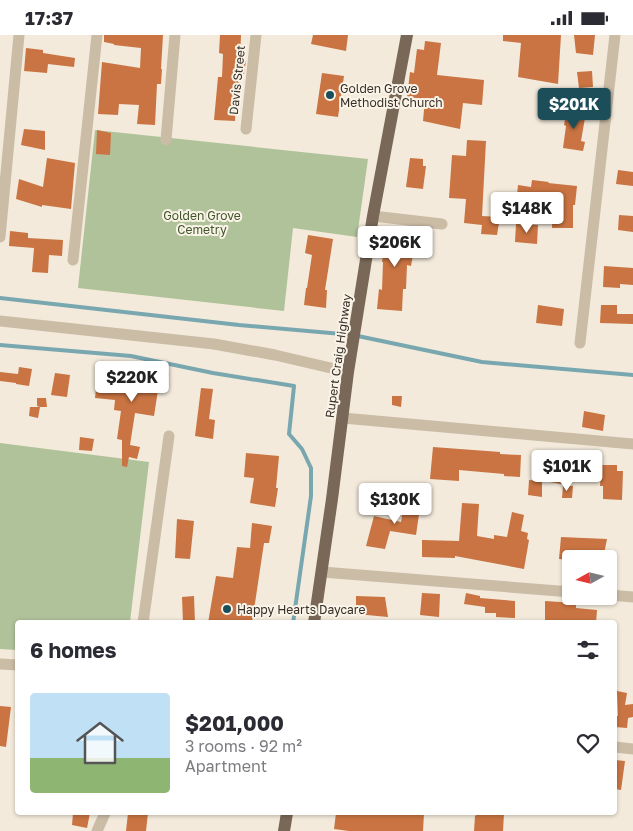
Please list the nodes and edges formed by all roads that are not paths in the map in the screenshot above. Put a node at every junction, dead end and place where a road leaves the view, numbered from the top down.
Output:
1 (19, 35) edge
2 (97, 35) edge
3 (175, 35) edge
4 (256, 35) edge
5 (407, 35) edge
6 (615, 35) edge
7 (246, 129) dead end
8 (166, 140) dead end
9 (373, 216) junction
10 (442, 225) dead end
11 (0, 237) edge
12 (73, 260) dead end
13 (0, 321) edge
14 (580, 343) dead end
15 (348, 372) junction
16 (343, 418) junction
17 (169, 436) dead end
18 (633, 444) edge
19 (322, 572) junction
20 (562, 591) edge
21 (618, 596) edge
22 (633, 597) edge
23 (143, 620) edge
24 (314, 620) edge
25 (0, 664) edge
26 (15, 665) edge
27 (617, 747) edge
28 (633, 749) edge
29 (104, 815) edge
30 (286, 815) edge
31 (97, 831) edge
32 (284, 831) edge

1 - 11 street
2 - 12 street
3 - 8 street
4 - 7 street, Davis Street
5 - 9 main road, Rupert Craig Highway
6 - 14 street
9 - 10 street
9 - 15 main road, Rupert Craig Highway
13 - 15 street
15 - 16 main road, Rupert Craig Highway
16 - 18 street
16 - 19 main road, Rupert Craig Highway
17 - 23 street
19 - 20 street
19 - 24 main road, Rupert Craig Highway
21 - 22 street
25 - 26 street
27 - 28 street
29 - 31 street
30 - 32 main road

